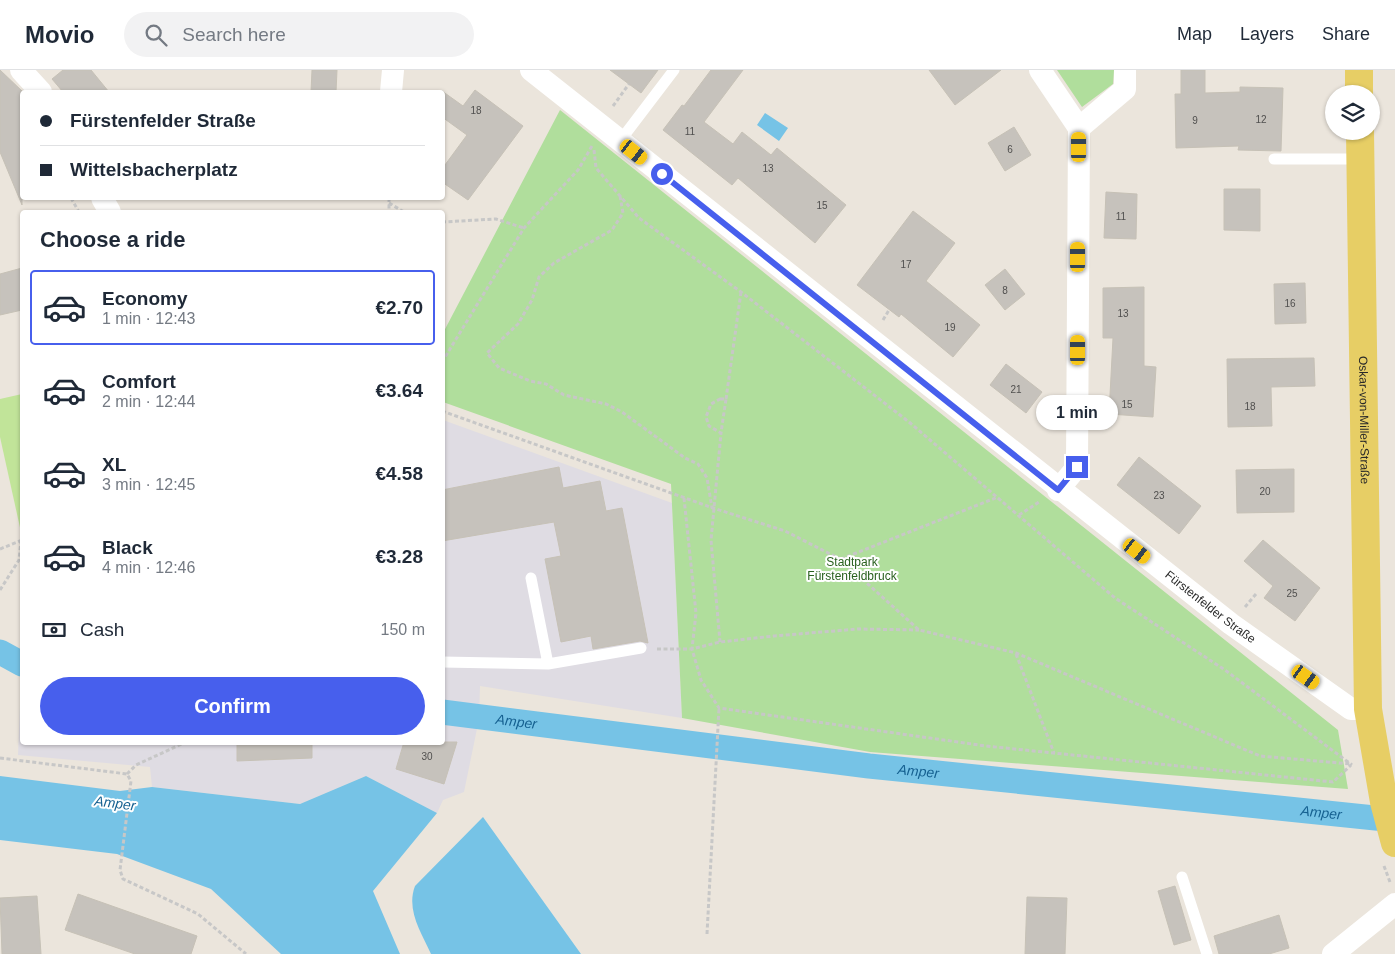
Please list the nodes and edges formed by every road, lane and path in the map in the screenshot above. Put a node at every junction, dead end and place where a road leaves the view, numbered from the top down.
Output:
1 (21, 70) edge
2 (392, 70) edge
3 (531, 70) edge
4 (674, 70) edge
5 (1040, 70) edge
6 (1125, 70) edge
7 (1359, 70) edge
8 (1359, 85) edge
9 (39, 90) edge
10 (391, 90) edge
11 (1079, 128) junction
12 (1360, 140) edge
13 (620, 142) junction
14 (1360, 158) junction
15 (1274, 159) dead end
16 (619, 193) junction
17 (389, 202) joint
18 (389, 210) edge
19 (401, 210) edge
20 (445, 222) edge
21 (524, 228) junction
22 (741, 292) junction
23 (445, 357) edge
24 (726, 399) junction
25 (445, 413) edge
26 (721, 433) junction
27 (1058, 490) junction
28 (998, 497) junction
29 (684, 498) junction
30 (712, 508) junction
31 (20, 541) edge
32 (0, 549) edge
33 (840, 559) junction
34 (20, 560) edge
35 (531, 578) dead end
36 (0, 590) edge
37 (919, 630) junction
38 (720, 642) junction
39 (642, 648) joint
40 (692, 649) junction
41 (1016, 653) junction
42 (445, 662) edge
43 (548, 664) junction
44 (719, 708) junction
45 (1368, 709) junction
46 (179, 745) edge
47 (1054, 753) junction
48 (0, 758) edge
49 (1352, 764) junction
50 (127, 774) junction
51 (1388, 851) edge
52 (1182, 877) dead end
53 (1393, 894) edge
54 (707, 934) dead end
55 (246, 954) edge
56 (1208, 954) edge
57 (1333, 954) edge

1 - 9 street
2 - 10 street
3 - 13 street, Fürstenfelder Straße
4 - 13 lane
5 - 11 street
6 - 11 street
7 - 8 main road
11 - 27 street
12 - 14 main road, Oskar-von-Miller-Straße
13 - 27 street, Fürstenfelder Straße
14 - 15 lane
14 - 45 main road, Oskar-von-Miller-Straße
16 - 21 path
16 - 22 path
16 - 30 path
17 - 18 path
17 - 19 path
20 - 21 path
21 - 23 path
22 - 24 path
22 - 28 path
24 - 26 path
24 - 26 path
25 - 29 path
26 - 30 path
27 - 45 street, Fürstenfelder Straße
28 - 33 path
28 - 49 path
29 - 30 path
29 - 40 path
30 - 33 path
30 - 38 path
31 - 32 path
33 - 37 path
34 - 36 path
35 - 43 lane
37 - 38 path
37 - 41 path
38 - 40 path
39 - 40 path
39 - 43 lane
40 - 44 path
41 - 47 path
41 - 49 path
42 - 43 lane
44 - 47 path
44 - 54 path
45 - 51 main road
46 - 50 path
47 - 49 path
48 - 50 path
50 - 55 path
51 - 53 path
52 - 56 lane
53 - 57 street

